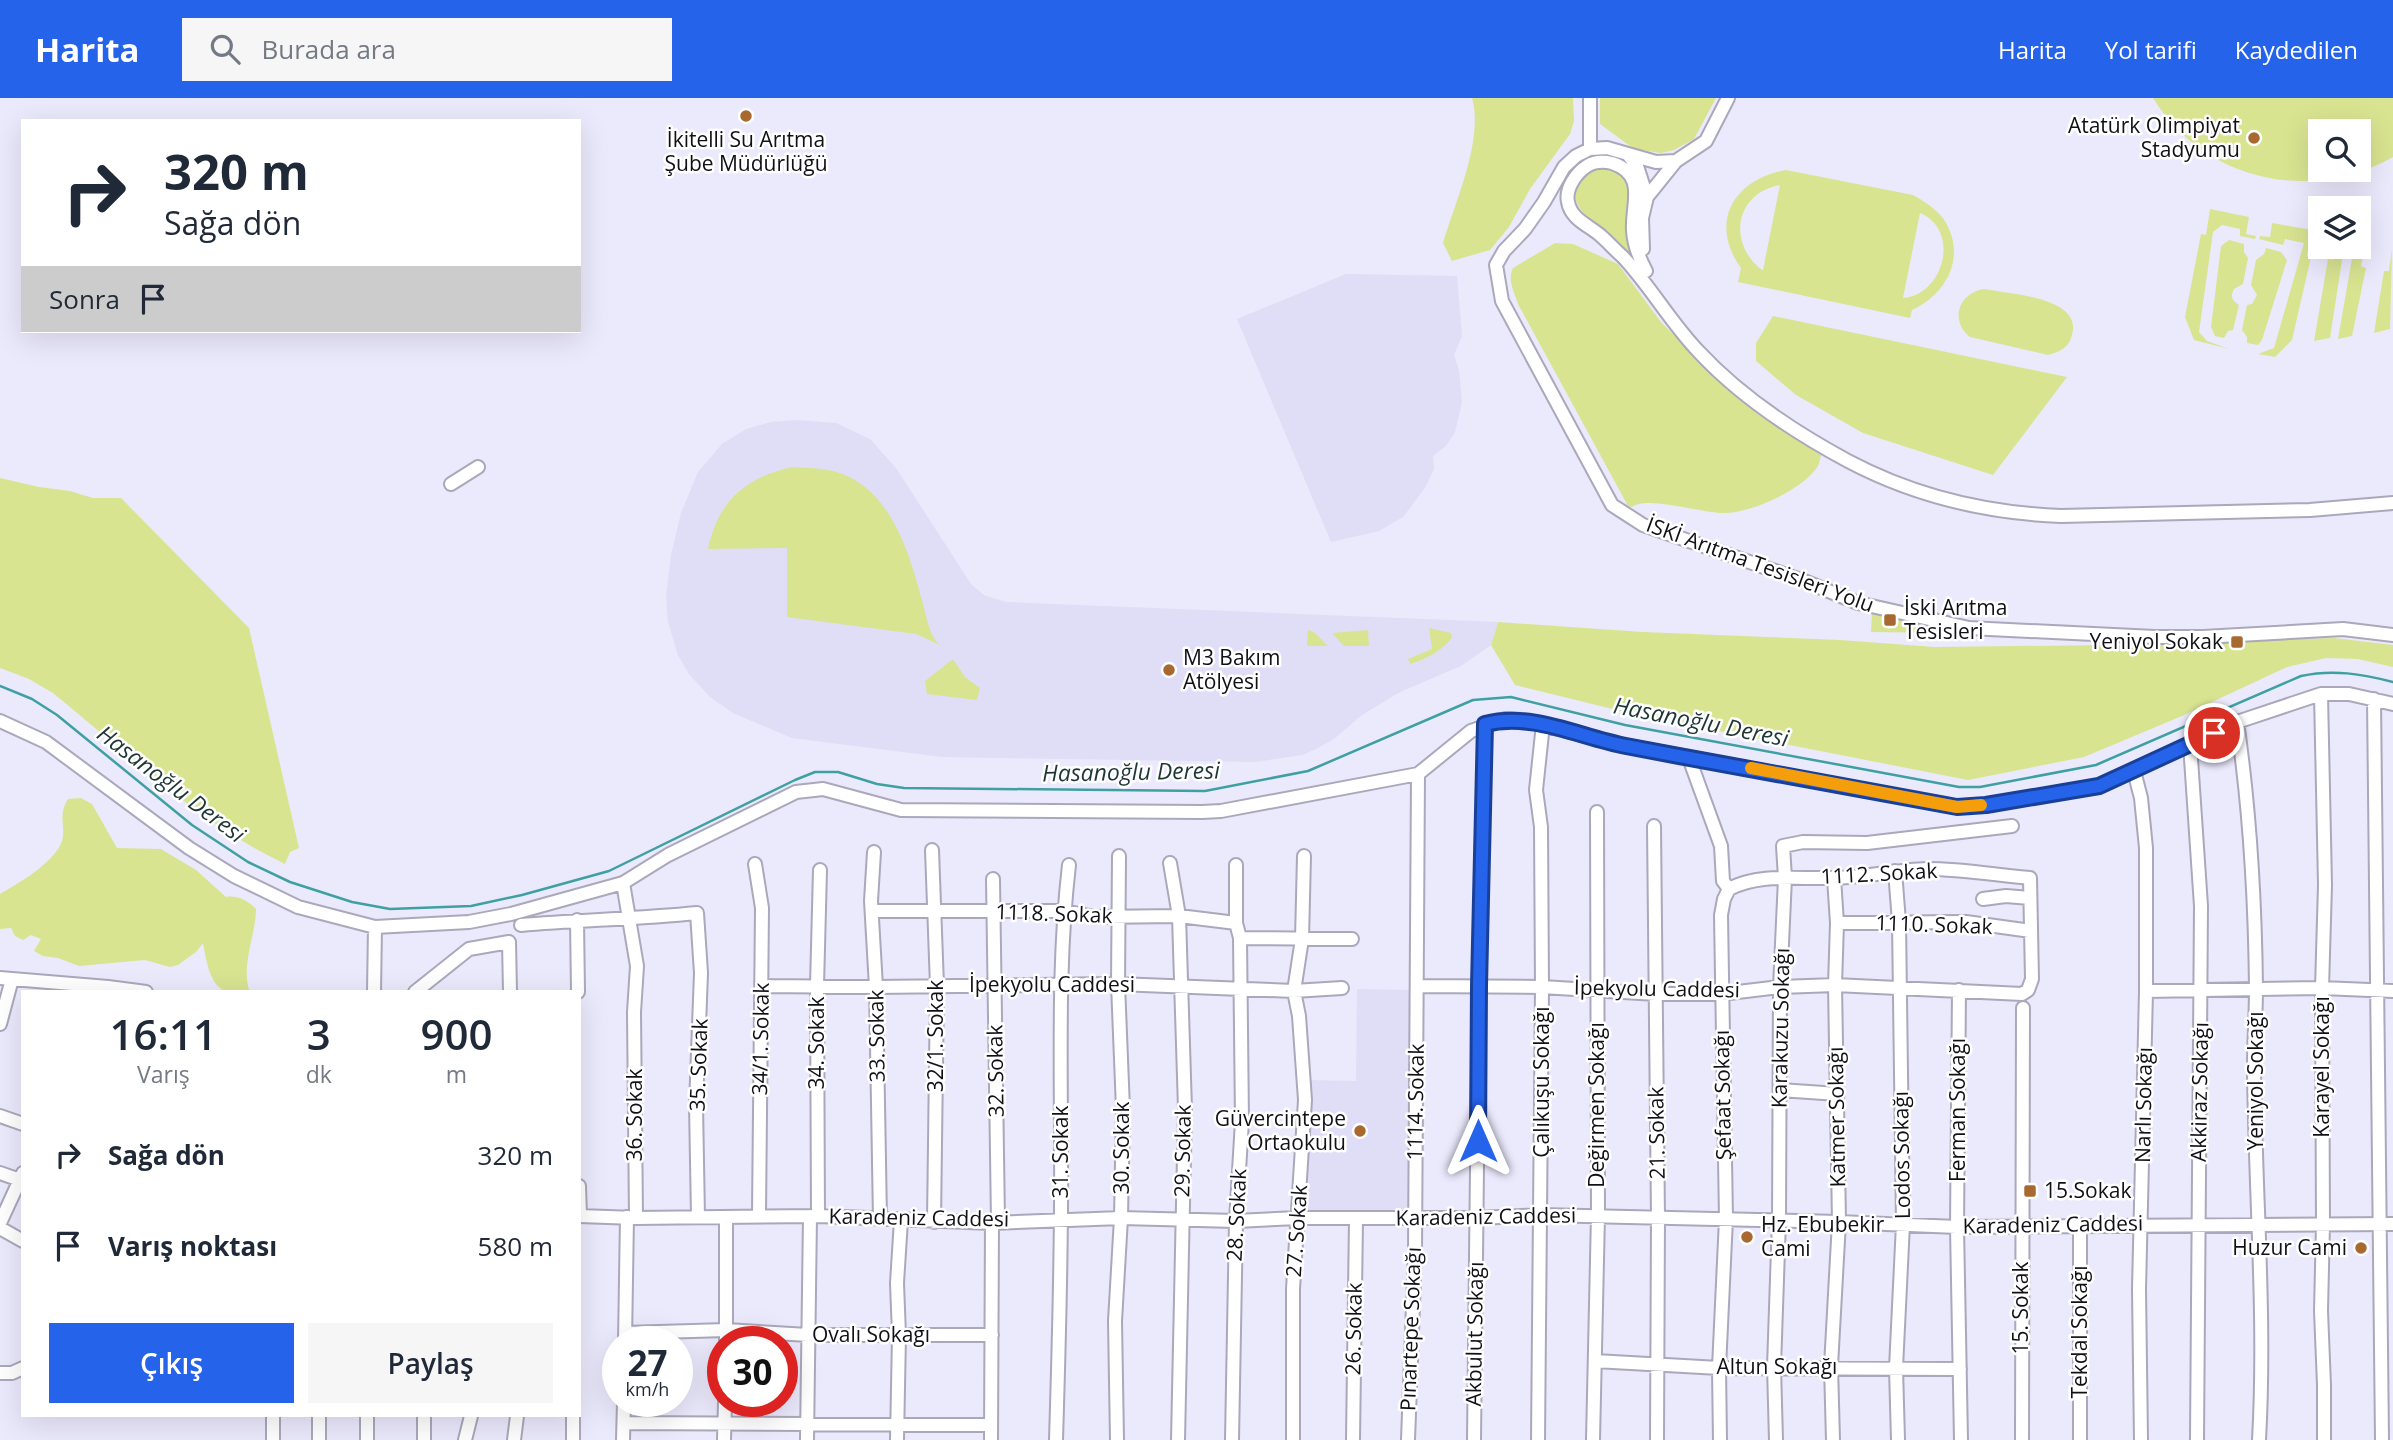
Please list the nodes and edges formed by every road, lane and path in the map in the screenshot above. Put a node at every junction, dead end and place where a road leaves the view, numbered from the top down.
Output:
1 (1590, 98) edge
2 (1728, 98) edge
3 (1590, 149) junction
4 (1629, 156) junction
5 (1676, 161) junction
6 (1549, 194) junction
7 (1647, 197) junction
8 (1567, 201) junction
9 (1646, 271) junction
10 (1651, 288) junction
11 (478, 467) dead end
12 (451, 484) dead end
13 (2393, 503) edge
14 (2393, 635) edge
15 (2320, 694) junction
16 (2374, 699) junction
17 (2393, 704) edge
18 (0, 721) edge
19 (2237, 722) junction
20 (1485, 724) junction
21 (1543, 724) junction
22 (2190, 744) junction
23 (1689, 758) junction
24 (2134, 771) junction
25 (1418, 774) junction
26 (1597, 811) dead end
27 (1654, 826) dead end
28 (2012, 826) dead end
29 (932, 850) dead end
30 (874, 852) dead end
31 (1118, 856) dead end
32 (1304, 856) dead end
33 (1170, 863) dead end
34 (755, 864) dead end
35 (1069, 865) dead end
36 (1236, 865) dead end
37 (821, 870) dead end
38 (1895, 871) junction
39 (1785, 878) junction
40 (1834, 878) junction
41 (993, 879) dead end
42 (623, 883) junction
43 (1729, 888) junction
44 (2030, 898) junction
45 (1983, 899) dead end
46 (872, 911) junction
47 (934, 911) junction
48 (994, 911) junction
49 (1064, 911) junction
50 (1179, 916) junction
51 (1118, 917) junction
52 (577, 920) junction
53 (630, 920) junction
54 (1899, 922) junction
55 (1236, 923) junction
56 (1837, 923) junction
57 (521, 925) dead end
58 (375, 927) junction
59 (2031, 931) junction
60 (1240, 938) junction
61 (1302, 939) junction
62 (1352, 939) dead end
63 (6, 978) edge
64 (1061, 984) junction
65 (1118, 984) junction
66 (994, 985) junction
67 (1418, 985) junction
68 (1835, 985) junction
69 (762, 986) junction
70 (817, 986) junction
71 (937, 986) junction
72 (1179, 986) junction
73 (1479, 986) junction
74 (876, 987) junction
75 (1240, 987) junction
76 (1542, 987) junction
77 (1342, 988) dead end
78 (1780, 988) junction
79 (2322, 988) junction
80 (107, 989) edge
81 (1900, 989) junction
82 (2201, 989) junction
83 (374, 990) edge
84 (418, 990) edge
85 (510, 990) edge
86 (578, 990) edge
87 (1294, 990) junction
88 (1597, 990) junction
89 (1959, 990) junction
90 (2256, 990) junction
91 (2146, 991) junction
92 (2378, 991) junction
93 (2393, 991) edge
94 (1656, 994) junction
95 (1721, 994) junction
96 (2023, 1008) dead end
97 (0, 1024) edge
98 (1780, 1090) junction
99 (1838, 1094) junction
100 (0, 1116) edge
101 (21, 1123) edge
102 (0, 1172) edge
103 (21, 1177) edge
104 (759, 1215) junction
105 (1541, 1215) junction
106 (1598, 1215) junction
107 (581, 1216) edge
108 (814, 1216) junction
109 (698, 1217) junction
110 (1414, 1217) junction
111 (631, 1218) junction
112 (726, 1218) junction
113 (1121, 1218) junction
114 (1298, 1218) junction
115 (1478, 1218) junction
116 (1658, 1218) junction
117 (880, 1219) junction
118 (1062, 1219) junction
119 (1356, 1219) junction
120 (1726, 1219) junction
121 (901, 1220) junction
122 (1182, 1220) junction
123 (1779, 1220) junction
124 (1236, 1221) junction
125 (934, 1222) junction
126 (995, 1222) junction
127 (1839, 1222) junction
128 (1903, 1224) junction
129 (2141, 1224) junction
130 (2323, 1224) junction
131 (2386, 1224) edge
132 (2080, 1225) junction
133 (2258, 1225) junction
134 (0, 1226) edge
135 (2021, 1226) junction
136 (2198, 1226) junction
137 (1957, 1227) junction
138 (21, 1240) edge
139 (2387, 1288) edge
140 (626, 1326) edge
141 (726, 1326) edge
142 (798, 1335) edge
143 (808, 1335) junction
144 (899, 1335) junction
145 (992, 1335) junction
146 (2387, 1358) edge
147 (1595, 1361) junction
148 (1657, 1363) junction
149 (1831, 1366) junction
150 (1774, 1367) junction
151 (1719, 1368) junction
152 (1896, 1368) junction
153 (21, 1369) edge
154 (1959, 1369) junction
155 (0, 1373) edge
156 (2387, 1415) edge
157 (273, 1417) edge
158 (319, 1417) edge
159 (367, 1417) edge
160 (424, 1417) edge
161 (471, 1417) edge
162 (517, 1417) edge
163 (573, 1417) edge
164 (624, 1417) edge
165 (725, 1417) edge
166 (624, 1423) junction
167 (807, 1424) junction
168 (725, 1425) junction
169 (897, 1425) junction
170 (991, 1425) junction
171 (273, 1440) edge
172 (319, 1440) edge
173 (367, 1440) edge
174 (424, 1440) edge
175 (465, 1440) edge
176 (514, 1440) edge
177 (573, 1440) edge
178 (623, 1440) edge
179 (724, 1440) edge
180 (807, 1440) edge
181 (897, 1440) edge
182 (991, 1440) edge
183 (1056, 1440) edge
184 (1117, 1440) edge
185 (1178, 1440) edge
186 (1232, 1440) edge
187 (1293, 1440) edge
188 (1353, 1440) edge
189 (1408, 1440) edge
190 (1474, 1440) edge
191 (1538, 1440) edge
192 (1593, 1440) edge
193 (1657, 1440) edge
194 (1720, 1440) edge
195 (1776, 1440) edge
196 (1833, 1440) edge
197 (1898, 1440) edge
198 (1961, 1440) edge
199 (2022, 1440) edge
200 (2080, 1440) edge
201 (2141, 1440) edge
202 (2197, 1440) edge
203 (2259, 1440) edge
204 (2324, 1440) edge
205 (2382, 1440) edge

1 - 3 street
2 - 5 street
3 - 4 street
3 - 6 street, İSKİ Arıtma Tesisleri Yolu
4 - 5 street
4 - 7 street
5 - 7 street
6 - 8 street
6 - 14 street, İSKİ Arıtma Tesisleri Yolu
7 - 9 street
8 - 9 street
8 - 10 street
9 - 10 street
10 - 13 street
11 - 12 street
15 - 16 street
15 - 19 street
15 - 79 street, Karayel Sokağı
16 - 17 street
16 - 92 street
18 - 58 street
19 - 22 street
19 - 90 street, Yeniyol Sokağı
20 - 21 street
20 - 25 street
20 - 73 street, Akbulut Sokağı
21 - 23 street
21 - 76 street, Çalıkuşu Sokağı
22 - 24 street
22 - 82 street, Akkiraz Sokağı
23 - 24 street
23 - 43 street, Şefaat Sokağı
24 - 91 street, Narlı Sokağı
25 - 42 street
25 - 67 street, 1114. Sokak
26 - 88 street, Değirmen Sokağı
27 - 94 street, 21. Sokak
28 - 39 street, Karakuzu Sokağı
29 - 47 street, 32/1. Sokak
30 - 46 street, 33. Sokak
31 - 51 street, 30. Sokak
32 - 61 street, 27. Sokak
33 - 50 street, 29. Sokak
34 - 69 street, 34/1. Sokak
35 - 49 street, 31. Sokak
36 - 55 street, 28. Sokak
37 - 70 street, 34. Sokak
38 - 40 street, 1112. Sokak
38 - 44 street, 1112. Sokak
38 - 54 street, Lodos Sokağı
39 - 40 street, 1112. Sokak
39 - 43 street, 1112. Sokak
39 - 78 street, Karakuzu Sokağı
40 - 56 street, Katmer Sokağı
41 - 48 street, 32. Sokak
42 - 53 street, 36. Sokak
42 - 58 street
43 - 95 street, Şefaat Sokağı
44 - 45 street
44 - 59 street
46 - 47 street, 1118. Sokak
46 - 74 street, 33. Sokak
47 - 48 street, 1118. Sokak
47 - 71 street, 32/1. Sokak
48 - 49 street, 1118. Sokak
48 - 66 street, 32. Sokak
49 - 51 street, 1118. Sokak
49 - 64 street, 31. Sokak
50 - 51 street, 1118. Sokak
50 - 55 street, 1118. Sokak
50 - 72 street, 29. Sokak
51 - 65 street, 30. Sokak
52 - 53 street
52 - 57 street
52 - 86 street
53 - 109 street, 35. Sokak
53 - 111 street, 36. Sokak
54 - 56 street, 1110. Sokak
54 - 59 street, 1110. Sokak
54 - 81 street, Lodos Sokağı
55 - 60 street, 28. Sokak
56 - 68 street, Katmer Sokağı
58 - 83 street
59 - 89 street, İpekyolu Caddesi
60 - 61 street
60 - 75 street, 28. Sokak
61 - 62 street
61 - 87 street, 27. Sokak
63 - 80 street
63 - 97 street
64 - 65 street, İpekyolu Caddesi
64 - 66 street, İpekyolu Caddesi
64 - 118 street, 31. Sokak
65 - 72 street, İpekyolu Caddesi
65 - 113 street, 30. Sokak
66 - 71 street, İpekyolu Caddesi
66 - 126 street, 32. Sokak
67 - 73 street, İpekyolu Caddesi
67 - 110 street, 1114. Sokak
68 - 78 street, İpekyolu Caddesi
68 - 81 street, İpekyolu Caddesi
68 - 99 street, Katmer Sokağı
69 - 70 street, İpekyolu Caddesi
69 - 104 street, 34/1. Sokak
70 - 74 street, İpekyolu Caddesi
70 - 108 street, 34. Sokak
71 - 74 street, İpekyolu Caddesi
71 - 125 street, 32/1. Sokak
72 - 75 street, İpekyolu Caddesi
72 - 122 street, 29. Sokak
73 - 76 street, İpekyolu Caddesi
73 - 115 street, Akbulut Sokağı
74 - 117 street, 33. Sokak
75 - 87 street, İpekyolu Caddesi
75 - 124 street, 28. Sokak
76 - 88 street, İpekyolu Caddesi
76 - 105 street, Çalıkuşu Sokağı
77 - 87 street, İpekyolu Caddesi
78 - 95 street, İpekyolu Caddesi
78 - 98 street, Karakuzu Sokağı
79 - 90 street
79 - 92 street
79 - 130 street, Karayel Sokağı
81 - 89 street, İpekyolu Caddesi
81 - 128 street, Lodos Sokağı
82 - 90 street
82 - 91 street
82 - 136 street, Akkiraz Sokağı
84 - 85 street
87 - 114 street, 27. Sokak
88 - 94 street, İpekyolu Caddesi
88 - 106 street, Değirmen Sokağı
89 - 137 street, Ferman Sokağı
90 - 133 street, Yeniyol Sokağı
91 - 129 street, Narlı Sokağı
92 - 93 street
92 - 131 street
94 - 95 street, İpekyolu Caddesi
94 - 116 street, 21. Sokak
95 - 120 street, Şefaat Sokağı
96 - 135 street, 15. Sokak
98 - 99 street
98 - 123 street, Karakuzu Sokağı
99 - 127 street, Katmer Sokağı
100 - 101 street
102 - 103 street
103 - 134 street
104 - 108 street, Karadeniz Caddesi
104 - 112 street, Karadeniz Caddesi
105 - 106 street, Karadeniz Caddesi
105 - 115 street, Karadeniz Caddesi
105 - 191 street, Çalıkuşu Sokağı
106 - 116 street, Karadeniz Caddesi
106 - 147 street, Değirmen Sokağı
107 - 111 street, Karadeniz Caddesi
108 - 117 street, Karadeniz Caddesi
108 - 143 street, 34. Sokak
109 - 111 street, Karadeniz Caddesi
109 - 112 street, Karadeniz Caddesi
110 - 115 street, Karadeniz Caddesi
110 - 119 street, Karadeniz Caddesi
110 - 189 street, Pınartepe Sokağı
111 - 140 street, 36. Sokak
112 - 141 street
113 - 118 street, Karadeniz Caddesi
113 - 122 street, Karadeniz Caddesi
113 - 184 street, 30. Sokak
114 - 119 street, Karadeniz Caddesi
114 - 124 street, Karadeniz Caddesi
114 - 187 street, 27. Sokak
115 - 190 street, Akbulut Sokağı
116 - 120 street, Karadeniz Caddesi
116 - 148 street, 21. Sokak
117 - 121 street, Karadeniz Caddesi
118 - 126 street, Karadeniz Caddesi
118 - 183 street, 31. Sokak
119 - 188 street, 26. Sokak
120 - 123 street, Karadeniz Caddesi
120 - 151 street, Şefaat Sokağı
121 - 125 street, Karadeniz Caddesi
121 - 144 street
122 - 124 street, Karadeniz Caddesi
122 - 185 street, 29. Sokak
123 - 127 street, Karadeniz Caddesi
123 - 150 street, Karakuzu Sokağı
124 - 186 street, 28. Sokak
125 - 126 street, Karadeniz Caddesi
126 - 145 street, 32. Sokak
127 - 128 street, Karadeniz Caddesi
127 - 149 street, Katmer Sokağı
128 - 137 street, Karadeniz Caddesi
128 - 152 street, Lodos Sokağı
129 - 132 street, Karadeniz Caddesi
129 - 136 street, Karadeniz Caddesi
129 - 201 street, Narlı Sokağı
130 - 131 street, Karadeniz Caddesi
130 - 133 street, Karadeniz Caddesi
130 - 204 street, Karayel Sokağı
131 - 139 street
132 - 135 street, Karadeniz Caddesi
132 - 200 street, Tekdal Sokağı
133 - 136 street, Karadeniz Caddesi
133 - 203 street, Yeniyol Sokağı
134 - 138 street
135 - 137 street, Karadeniz Caddesi
135 - 199 street, 15. Sokak
136 - 202 street, Akkiraz Sokağı
137 - 154 street, Ferman Sokağı
139 - 146 street
142 - 143 street, Ovalı Sokağı
143 - 144 street, Ovalı Sokağı
143 - 167 street, 34. Sokak
144 - 145 street, Ovalı Sokağı
144 - 169 street
145 - 170 street, 32. Sokak
146 - 156 street
147 - 148 street, Altun Sokağı
147 - 192 street, Değirmen Sokağı
148 - 151 street, Altun Sokağı
148 - 193 street, 21. Sokak
149 - 150 street, Altun Sokağı
149 - 152 street, Altun Sokağı
149 - 196 street, Katmer Sokağı
150 - 151 street, Altun Sokağı
150 - 195 street, Karakuzu Sokağı
151 - 194 street, Şefaat Sokağı
152 - 154 street, Altun Sokağı
152 - 197 street, Lodos Sokağı
153 - 155 street
154 - 198 street, Ferman Sokağı
156 - 205 street
157 - 171 street
158 - 172 street
159 - 173 street
160 - 174 street
161 - 175 street
162 - 176 street
163 - 177 street
164 - 166 street
165 - 168 street
166 - 168 street
166 - 178 street
167 - 168 street
167 - 169 street
167 - 180 street, 34. Sokak
168 - 179 street
169 - 170 street
169 - 181 street
170 - 182 street, 32. Sokak

